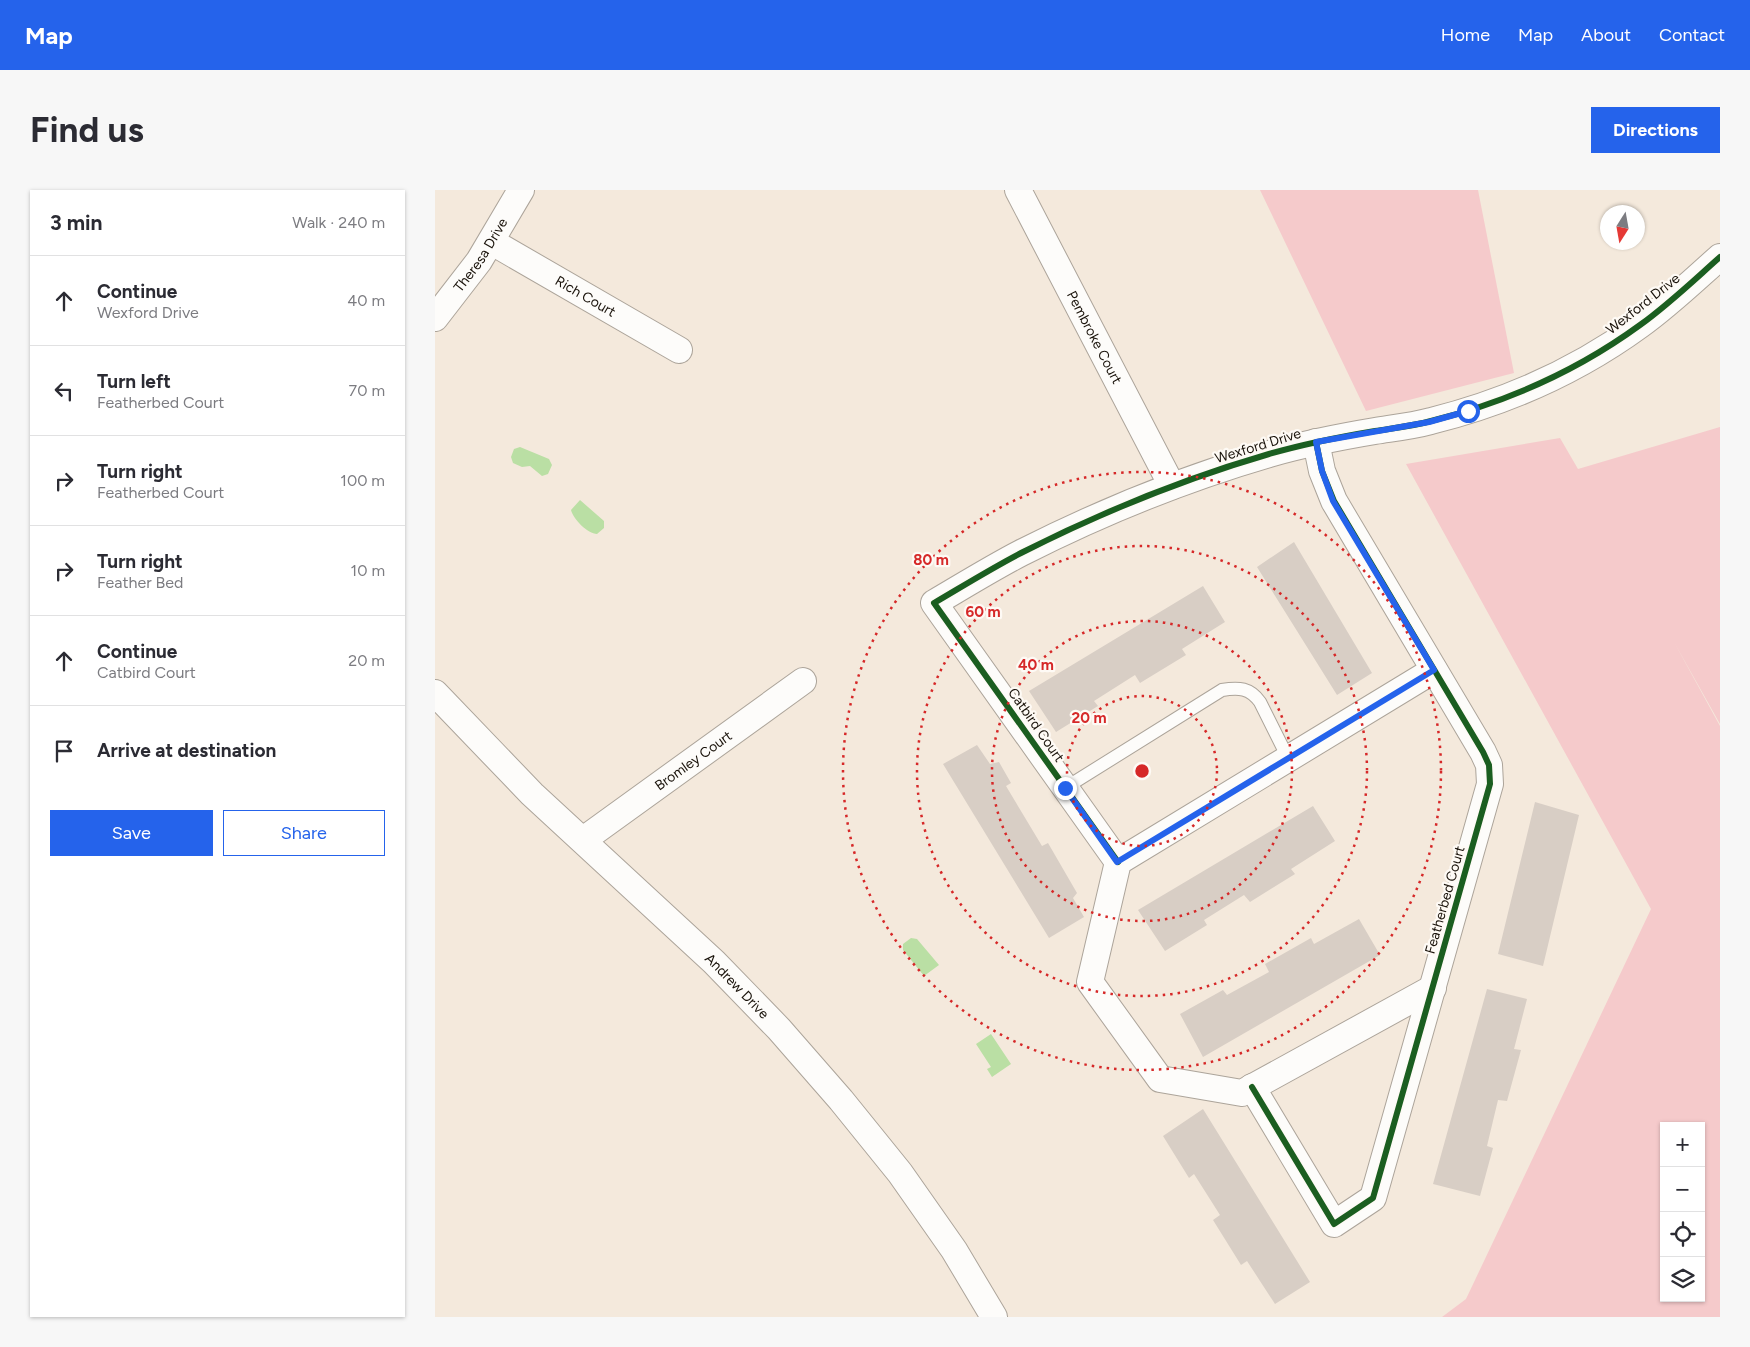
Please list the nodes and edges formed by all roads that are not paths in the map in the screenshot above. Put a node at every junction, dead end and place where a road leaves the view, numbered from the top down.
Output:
1 (521, 190) edge
2 (1018, 190) edge
3 (492, 242) junction
4 (1720, 257) edge
5 (435, 318) edge
6 (679, 350) dead end
7 (1316, 442) junction
8 (1172, 486) junction
9 (934, 603) joint
10 (1434, 670) junction
11 (803, 681) dead end
12 (435, 693) edge
13 (1288, 758) junction
14 (1065, 788) junction
15 (583, 840) junction
16 (1117, 862) junction
17 (1433, 988) junction
18 (1252, 1087) junction
19 (994, 1317) edge

1 - 3 street, Theresa Drive
2 - 8 street, Pembroke Court
3 - 5 street, Theresa Drive
3 - 6 street, Rich Court
4 - 7 street, Wexford Drive
7 - 8 street, Wexford Drive
7 - 10 street, Featherbed Court
8 - 9 street, Wexford Drive
9 - 14 street, Catbird Court
10 - 13 street
10 - 17 street, Featherbed Court
11 - 15 street, Bromley Court
12 - 15 street, Andrew Drive
13 - 14 lane
13 - 16 street
14 - 16 street, Catbird Court
15 - 19 street, Andrew Drive
16 - 18 street
17 - 18 street
17 - 18 street, Featherbed Court

